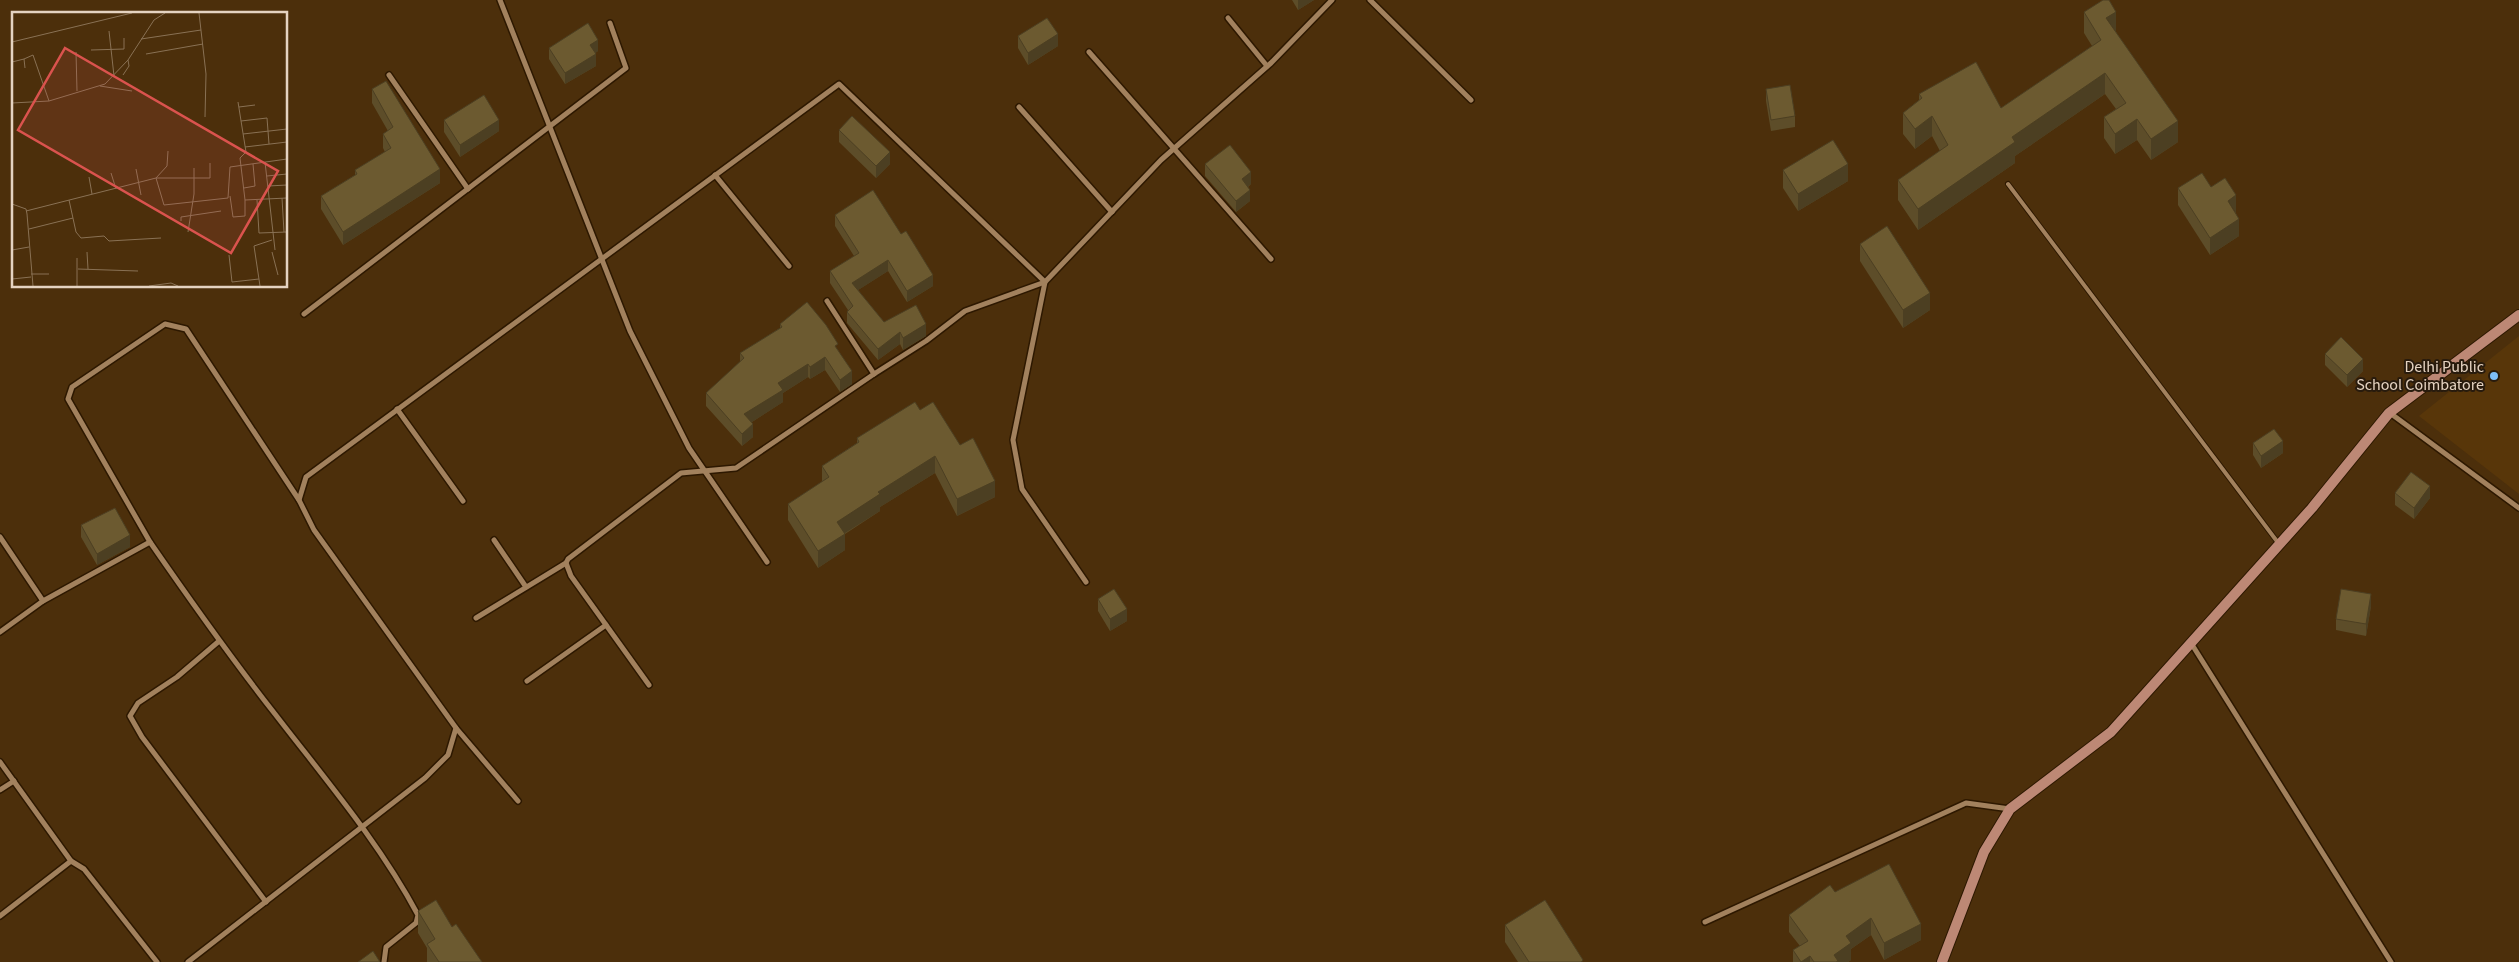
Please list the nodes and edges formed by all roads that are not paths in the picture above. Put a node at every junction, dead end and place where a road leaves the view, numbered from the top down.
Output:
1 (500, 0) edge
2 (1332, 0) edge
3 (1370, 0) edge
4 (1228, 18) dead end
5 (610, 23) dead end
6 (1089, 52) dead end
7 (1267, 66) junction
8 (389, 75) dead end
9 (1471, 100) dead end
10 (1019, 107) dead end
11 (550, 126) junction
12 (1174, 149) junction
13 (715, 176) junction
14 (2008, 184) dead end
15 (468, 189) junction
16 (1112, 212) junction
17 (603, 258) junction
18 (1271, 259) dead end
19 (789, 266) dead end
20 (1045, 282) junction
21 (827, 301) dead end
22 (304, 314) dead end
23 (2519, 315) edge
24 (874, 374) junction
25 (397, 409) junction
26 (2389, 413) junction
27 (707, 471) junction
28 (299, 500) junction
29 (463, 501) dead end
30 (2519, 508) edge
31 (0, 537) edge
32 (494, 540) dead end
33 (150, 542) junction
34 (2279, 544) junction
35 (767, 562) dead end
36 (566, 563) junction
37 (1086, 582) dead end
38 (526, 587) junction
39 (43, 601) junction
40 (476, 618) dead end
41 (606, 625) junction
42 (0, 632) edge
43 (218, 642) junction
44 (2191, 642) junction
45 (527, 681) dead end
46 (648, 686) dead end
47 (456, 728) junction
48 (0, 762) edge
49 (14, 781) junction
50 (0, 790) edge
51 (518, 801) dead end
52 (2010, 809) junction
53 (363, 827) junction
54 (72, 861) junction
55 (266, 902) junction
56 (0, 916) edge
57 (1705, 922) dead end
58 (157, 962) edge
59 (188, 962) edge
60 (384, 962) edge
61 (1942, 962) edge
62 (2391, 962) edge

1 - 11 street
2 - 7 street
3 - 9 street
4 - 7 street
5 - 11 street
6 - 12 street
7 - 12 street
8 - 15 street
10 - 16 street
11 - 15 street
11 - 17 street
12 - 16 street
12 - 18 street
13 - 17 street
13 - 19 street
13 - 20 street
14 - 34 lane
15 - 22 street
16 - 20 street
17 - 25 street
17 - 27 street
20 - 24 street
20 - 37 street
21 - 24 street
23 - 26 main road
24 - 27 street
25 - 28 street
25 - 29 street
26 - 30 street
26 - 34 main road
27 - 35 street
27 - 36 street
28 - 33 street
28 - 47 street
31 - 39 street
32 - 38 street
33 - 39 street
33 - 43 street
34 - 44 main road
36 - 38 street
36 - 41 street
38 - 40 street
39 - 42 street
41 - 45 street
41 - 46 street
43 - 53 street
43 - 55 street
44 - 52 main road
44 - 62 street
47 - 51 street
47 - 53 street
48 - 49 street
49 - 50 street
49 - 54 street
52 - 57 street
52 - 61 main road
53 - 55 street
53 - 60 street
54 - 56 street
54 - 58 street
55 - 59 street

